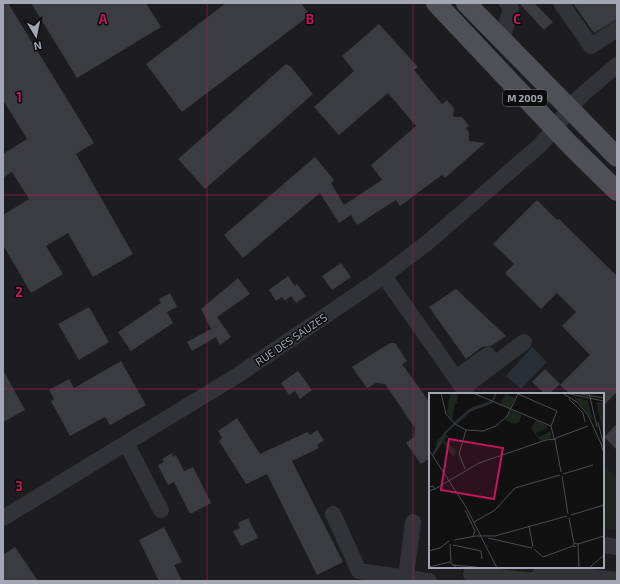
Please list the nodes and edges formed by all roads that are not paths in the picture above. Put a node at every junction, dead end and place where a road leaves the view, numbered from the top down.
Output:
1 (436, 3) edge
2 (466, 3) edge
3 (561, 3) edge
4 (511, 5) edge
5 (617, 28) edge
6 (502, 41) junction
7 (617, 65) edge
8 (569, 108) junction
9 (555, 129) junction
10 (617, 157) edge
11 (617, 191) edge
12 (384, 276) junction
13 (524, 342) dead end
14 (488, 355) dead end
15 (462, 386) edge
16 (126, 443) junction
17 (161, 510) dead end
18 (333, 514) dead end
19 (3, 518) edge
20 (413, 522) dead end
21 (604, 545) edge
22 (617, 547) edge
23 (545, 569) edge
24 (471, 574) edge
25 (406, 577) junction
26 (617, 580) edge
27 (429, 581) edge

1 - 9 main road, M 2009
2 - 6 main road, M 2009
3 - 5 street
4 - 6 street
6 - 8 main road, M 2009
7 - 8 street, RUE DES SAUZES
8 - 9 street, RUE DES SAUZES
8 - 10 main road, M 2009
9 - 11 main road, M 2009
9 - 12 street, RUE DES SAUZES
12 - 15 street
12 - 16 street, RUE DES SAUZES
13 - 15 street
14 - 15 street
16 - 17 street
16 - 19 street, RUE DES SAUZES
18 - 25 street
20 - 25 street
21 - 22 street
23 - 24 street
23 - 26 street
25 - 27 street

